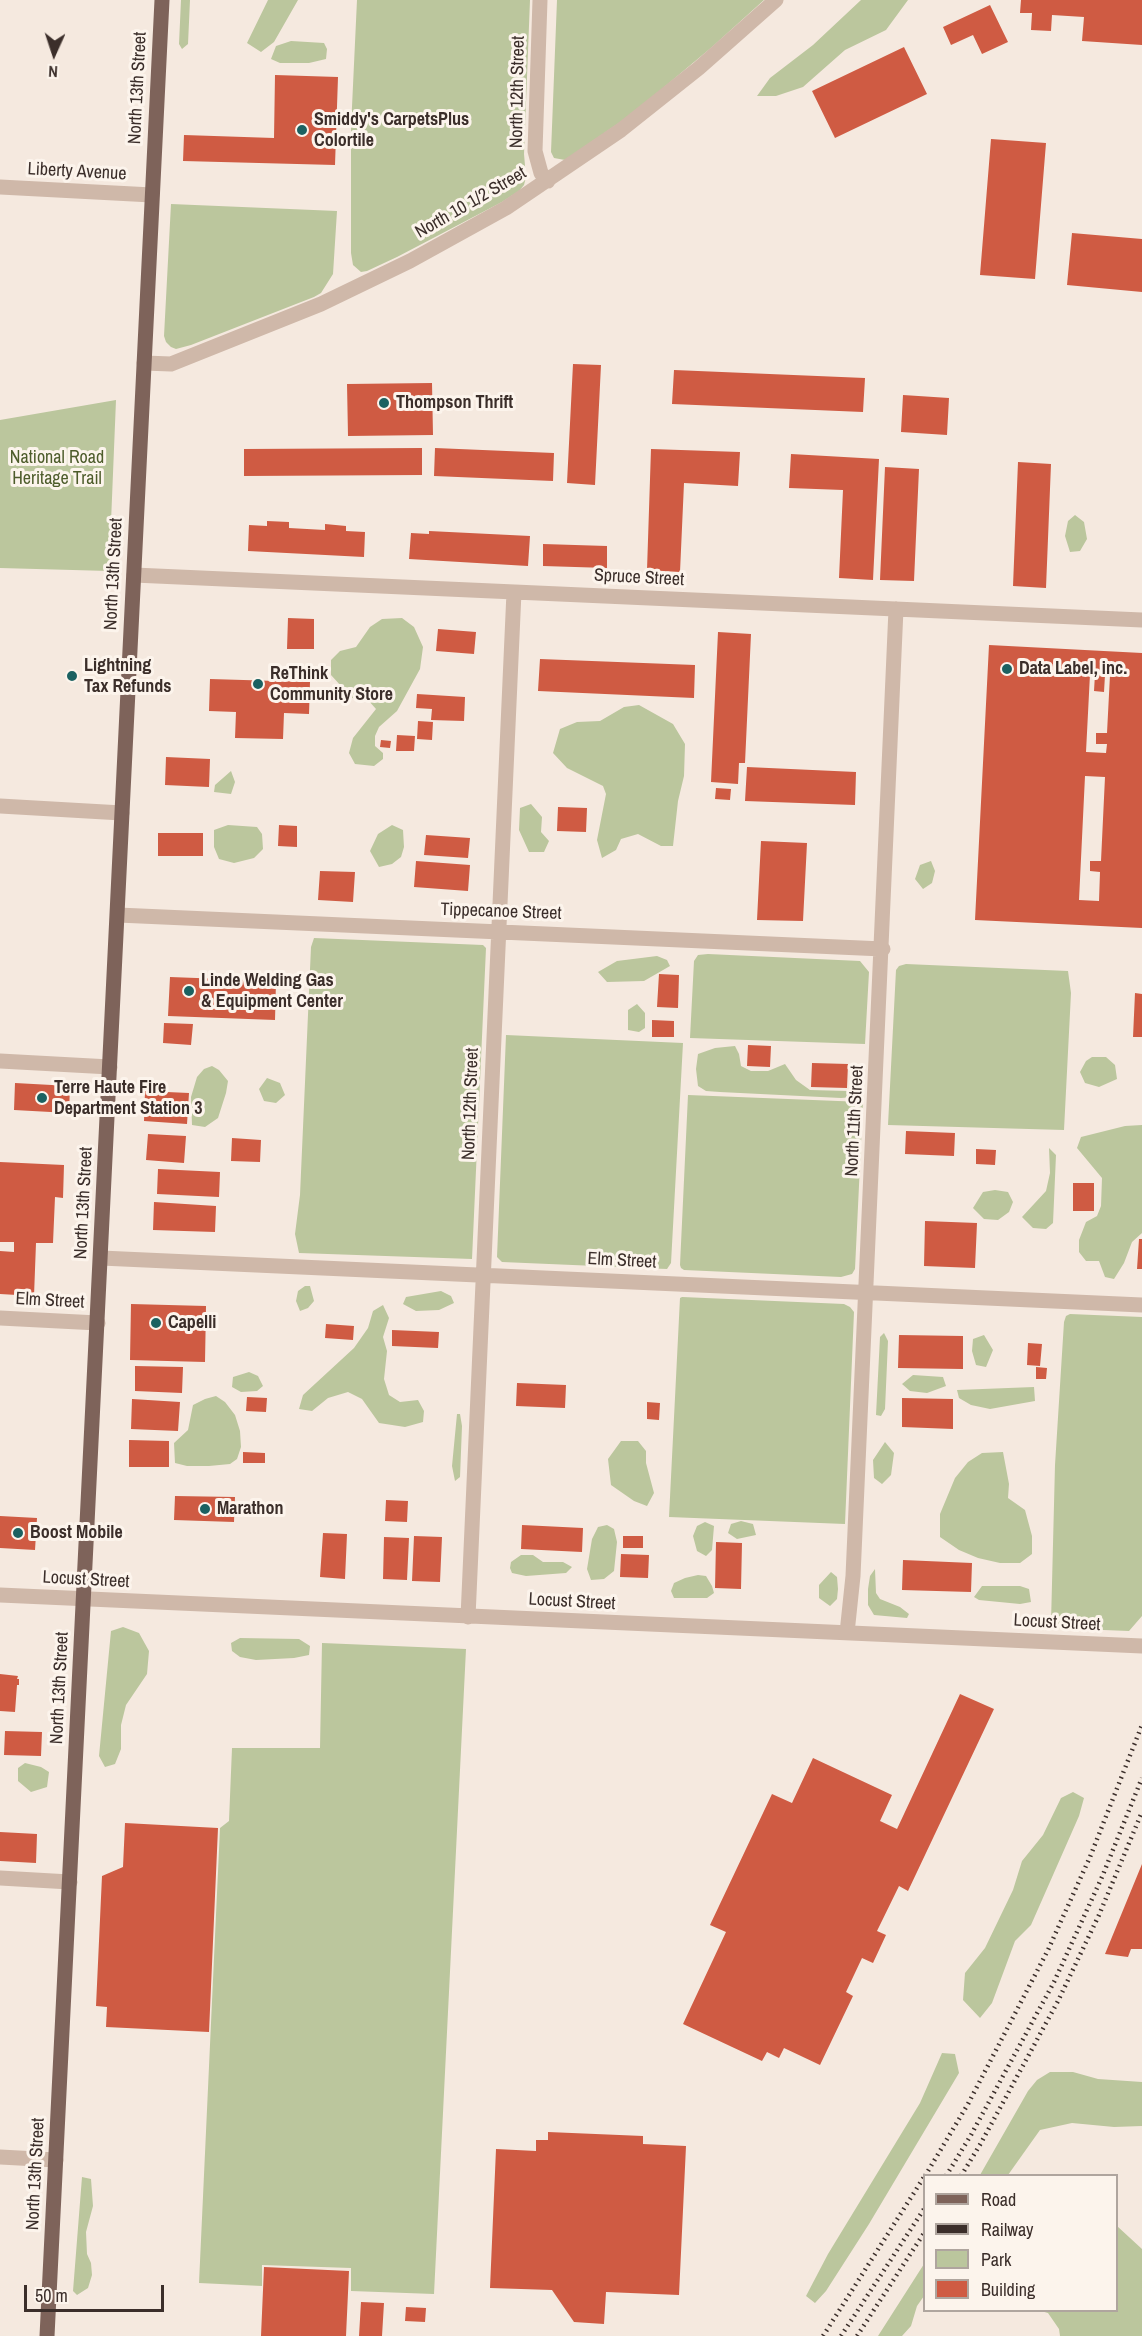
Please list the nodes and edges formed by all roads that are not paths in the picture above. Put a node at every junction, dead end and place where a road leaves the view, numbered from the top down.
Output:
1 (162, 0) edge
2 (540, 0) edge
3 (776, 0) edge
4 (548, 181) junction
5 (0, 187) edge
6 (152, 195) junction
7 (144, 363) junction
8 (134, 575) junction
9 (514, 592) junction
10 (897, 609) junction
11 (1142, 620) edge
12 (0, 806) edge
13 (122, 813) junction
14 (118, 915) junction
15 (498, 932) junction
16 (883, 949) junction
17 (0, 1061) edge
18 (110, 1067) junction
19 (101, 1258) junction
20 (484, 1274) junction
21 (866, 1291) junction
22 (1142, 1305) edge
23 (0, 1318) edge
24 (98, 1323) junction
25 (0, 1595) edge
26 (84, 1600) junction
27 (468, 1617) junction
28 (847, 1634) junction
29 (1142, 1646) edge
30 (0, 1878) edge
31 (70, 1882) junction
32 (0, 2157) edge
33 (56, 2160) junction
34 (47, 2336) edge

1 - 6 main road, North 13th Street
2 - 4 street, North 12th Street
3 - 4 street, North 10 1/2 Street
4 - 7 street, North 10 1/2 Street
5 - 6 street, Liberty Avenue
6 - 7 main road, North 13th Street
7 - 8 main road, North 13th Street
8 - 9 street, Spruce Street
8 - 13 main road, North 13th Street
9 - 10 street, Spruce Street
9 - 15 street, North 12th Street
10 - 11 street, Spruce Street
10 - 16 street, North 11th Street
12 - 13 street
13 - 14 main road, North 13th Street
14 - 15 street, Tippecanoe Street
14 - 18 main road, North 13th Street
15 - 16 street, Tippecanoe Street
15 - 20 street, North 12th Street
16 - 21 street, North 11th Street
17 - 18 street
18 - 19 main road, North 13th Street
19 - 20 street, Elm Street
19 - 24 main road, North 13th Street
20 - 21 street, Elm Street
20 - 27 street, North 12th Street
21 - 22 street, Elm Street
21 - 28 street, North 11th Street
23 - 24 street, Elm Street
24 - 26 main road, North 13th Street
25 - 26 street, Locust Street
26 - 27 street, Locust Street
26 - 31 main road, North 13th Street
27 - 28 street, Locust Street
28 - 29 street, Locust Street
30 - 31 street
31 - 33 main road, North 13th Street
32 - 33 street
33 - 34 main road, North 13th Street

